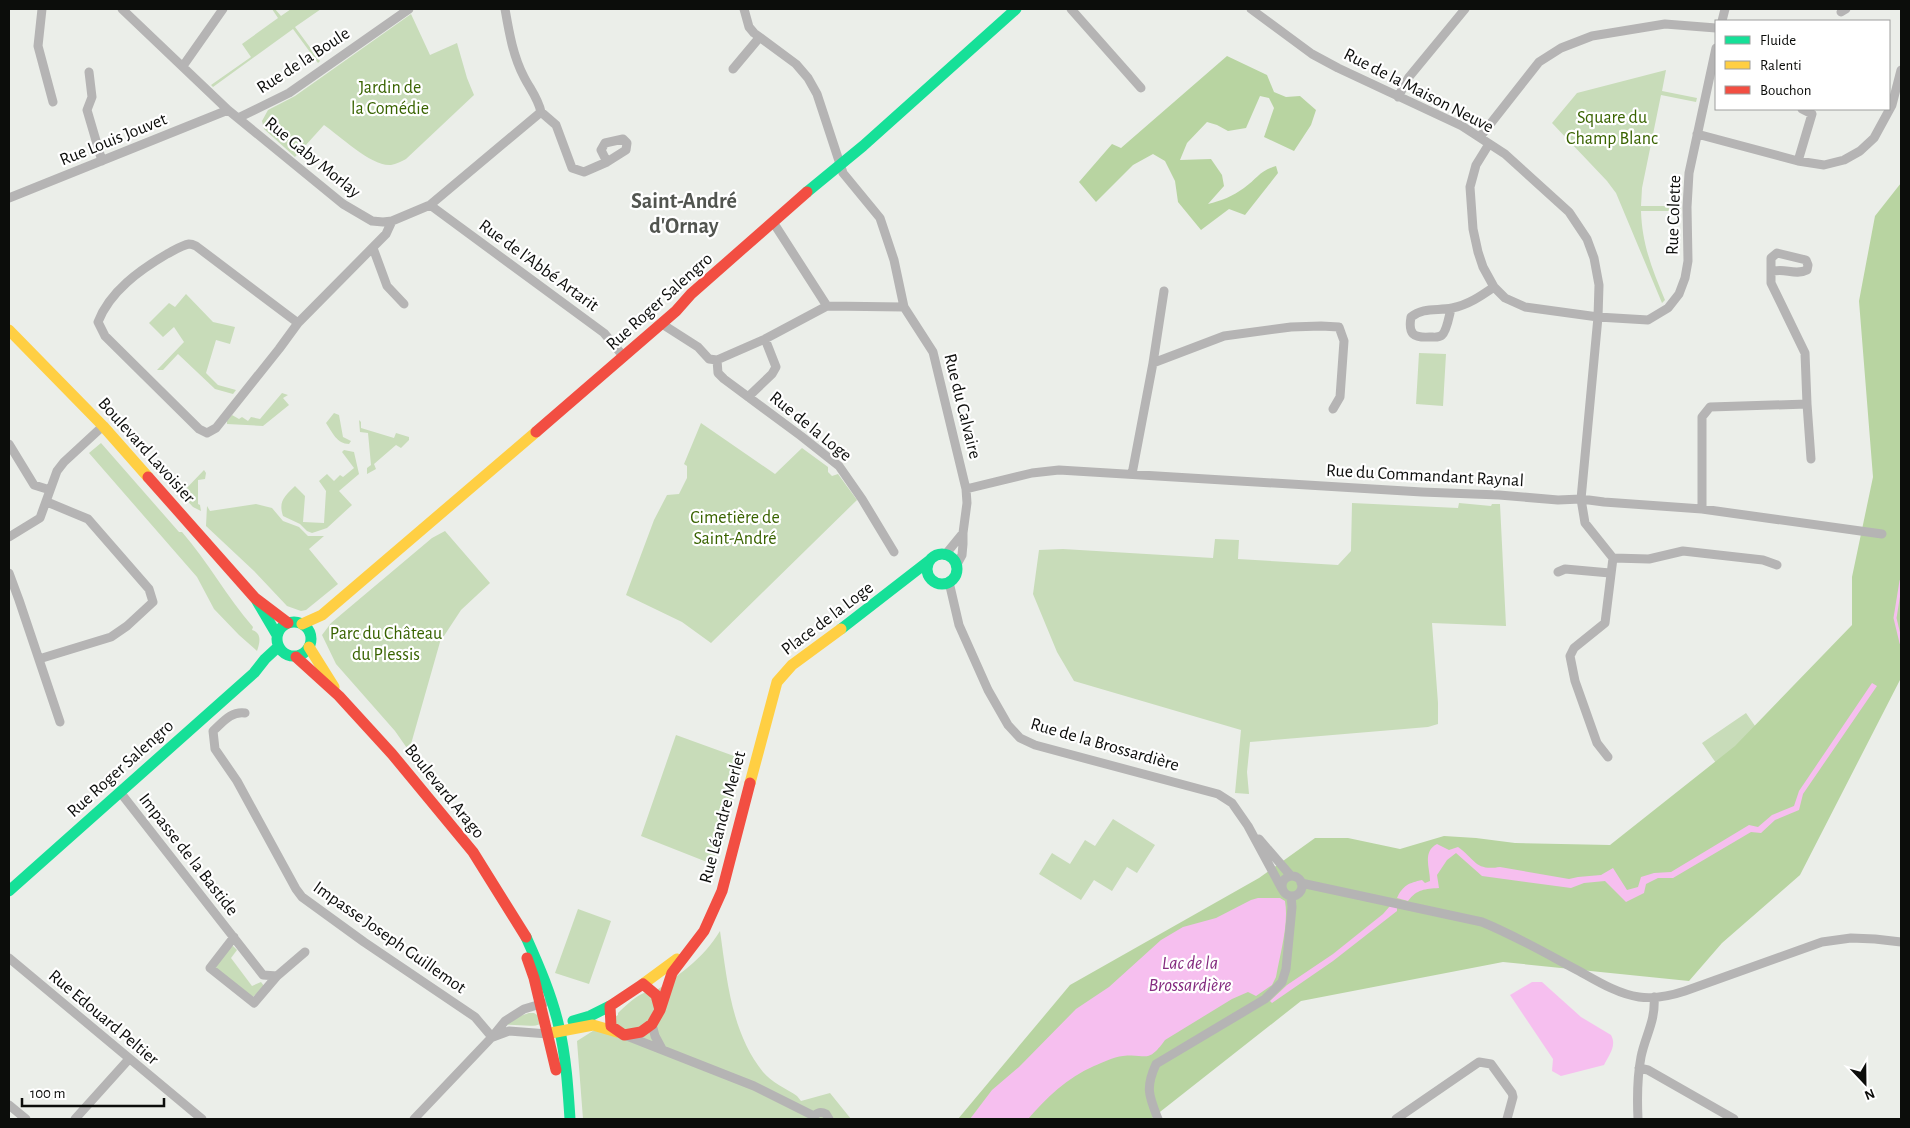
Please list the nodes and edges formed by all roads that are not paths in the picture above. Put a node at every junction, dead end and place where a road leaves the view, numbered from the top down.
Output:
1 (42, 9) edge
2 (122, 9) edge
3 (223, 9) edge
4 (409, 9) edge
5 (505, 9) edge
6 (744, 9) edge
7 (1016, 9) edge
8 (1071, 9) edge
9 (1251, 9) edge
10 (1465, 9) edge
11 (1715, 28) edge
12 (759, 38) junction
13 (1715, 53) edge
14 (183, 66) junction
15 (733, 69) dead end
16 (1901, 70) edge
17 (89, 72) dead end
18 (1140, 88) dead end
19 (1398, 97) junction
20 (53, 102) dead end
21 (1890, 109) edge
22 (228, 110) junction
23 (1804, 110) edge
24 (1889, 110) edge
25 (541, 112) junction
26 (238, 118) junction
27 (1697, 134) junction
28 (1480, 137) junction
29 (1490, 144) junction
30 (102, 161) junction
31 (1798, 161) junction
32 (607, 162) dead end
33 (841, 164) junction
34 (9, 198) edge
35 (430, 205) junction
36 (392, 221) junction
37 (773, 222) junction
38 (373, 248) junction
39 (1771, 272) dead end
40 (1494, 287) junction
41 (1164, 291) dead end
42 (404, 304) dead end
43 (828, 306) junction
44 (904, 307) junction
45 (1451, 309) junction
46 (1598, 317) junction
47 (298, 322) junction
48 (662, 324) junction
49 (9, 330) edge
50 (765, 339) junction
51 (624, 357) junction
52 (717, 360) junction
53 (1153, 363) junction
54 (748, 397) junction
55 (1807, 404) junction
56 (1333, 409) dead end
57 (103, 426) junction
58 (9, 444) edge
59 (1811, 459) dead end
60 (1132, 474) junction
61 (966, 488) junction
62 (50, 490) junction
63 (1581, 499) junction
64 (47, 502) junction
65 (1702, 509) junction
66 (963, 534) junction
67 (1882, 534) dead end
68 (9, 537) edge
69 (894, 552) dead end
70 (945, 555) junction
71 (1613, 558) junction
72 (930, 560) junction
73 (1777, 565) dead end
74 (956, 566) junction
75 (1558, 572) dead end
76 (9, 573) edge
77 (1610, 573) junction
78 (933, 581) junction
79 (949, 582) junction
80 (901, 584) junction
81 (255, 598) junction
82 (322, 615) junction
83 (288, 623) junction
84 (302, 624) junction
85 (310, 641) junction
86 (284, 648) junction
87 (39, 659) junction
88 (777, 682) joint
89 (339, 696) junction
90 (244, 713) dead end
91 (60, 722) dead end
92 (1608, 757) dead end
93 (120, 792) junction
94 (1248, 826) junction
95 (1291, 876) junction
96 (1301, 883) junction
97 (1282, 888) junction
98 (9, 890) edge
99 (1291, 896) junction
100 (234, 937) junction
101 (1901, 942) edge
102 (305, 952) dead end
103 (686, 953) junction
104 (9, 958) edge
105 (277, 976) junction
106 (643, 984) junction
107 (1654, 997) junction
108 (546, 1002) junction
109 (610, 1006) junction
110 (660, 1010) junction
111 (652, 1024) junction
112 (559, 1026) junction
113 (546, 1028) junction
114 (621, 1033) junction
115 (492, 1037) junction
116 (662, 1049) junction
117 (129, 1059) junction
118 (1640, 1068) junction
119 (9, 1105) edge
120 (814, 1118) edge
121 (26, 1119) edge
122 (75, 1119) edge
123 (202, 1119) edge
124 (414, 1119) edge
125 (562, 1119) edge
126 (570, 1119) edge
127 (829, 1119) edge
128 (1158, 1119) edge
129 (1396, 1119) edge
130 (1507, 1119) edge
131 (1638, 1119) edge
132 (1734, 1119) edge

1 - 20 street
2 - 14 street, Rue Gaby Morlay
3 - 14 street
4 - 26 street, Rue de la Boule
5 - 25 street
6 - 12 street
7 - 33 main road, Rue Roger Salengro
8 - 18 street
9 - 19 street, Rue de la Maison Neuve
10 - 19 street
11 - 28 street
12 - 15 street
12 - 33 street
13 - 27 street, Rue Colette
14 - 22 street, Rue Gaby Morlay
16 - 21 street
17 - 30 street
19 - 28 street, Rue de la Maison Neuve
22 - 26 street, Rue Gaby Morlay
22 - 30 street, Rue Louis Jouvet
23 - 31 street
24 - 31 street
25 - 32 street
25 - 35 street
26 - 36 street, Rue Gaby Morlay
27 - 31 street
27 - 46 street, Rue Colette
28 - 29 street, Rue de la Maison Neuve
29 - 40 street
29 - 46 street, Rue de la Maison Neuve
30 - 34 street, Rue Louis Jouvet
33 - 37 main road, Rue Roger Salengro
33 - 44 street
35 - 36 street
35 - 51 street, Rue de l'Abbé Artarit
36 - 38 street
37 - 43 street
37 - 48 main road, Rue Roger Salengro
38 - 42 street
38 - 47 street
39 - 55 street
40 - 45 street
40 - 46 street, Rue Colette
41 - 53 street
43 - 44 street
43 - 50 street
44 - 61 street, Rue du Calvaire
45 - 45 street
46 - 63 street, Rue de la Maison Neuve
47 - 47 street
48 - 51 main road, Rue Roger Salengro
48 - 52 street
49 - 57 main road, Boulevard Lavoisier
50 - 52 street
50 - 54 street
51 - 82 main road, Rue Roger Salengro
52 - 54 street, Rue de la Loge
53 - 56 street
53 - 60 street
54 - 69 street, Rue de la Loge
55 - 59 street
55 - 65 street
57 - 62 street
57 - 81 main road, Boulevard Lavoisier
58 - 62 street
60 - 61 street, Rue du Commandant Raynal
60 - 63 street, Rue du Commandant Raynal
61 - 66 street
62 - 64 street
63 - 65 street, Rue du Commandant Raynal
63 - 71 street, Rue de la Maison Neuve
64 - 68 street
64 - 87 street
65 - 67 street, Rue du Commandant Raynal
66 - 70 street
66 - 74 street
70 - 72 main road
70 - 74 main road
71 - 73 street
71 - 77 street
72 - 78 main road
72 - 80 main road, Place de la Loge
74 - 79 main road
75 - 77 street
76 - 87 street
77 - 92 street
78 - 79 main road
78 - 80 main road, Place de la Loge
79 - 94 street, Rue de la Brossardière
80 - 88 main road, Place de la Loge
81 - 83 main road, Boulevard Lavoisier
81 - 86 main road, Boulevard Lavoisier
82 - 84 main road
82 - 85 main road
83 - 84 main road
83 - 86 main road
84 - 85 main road
85 - 86 main road
85 - 89 main road, Boulevard Arago
86 - 89 main road, Boulevard Arago
86 - 93 main road, Rue Roger Salengro
87 - 91 street
88 - 103 main road, Rue Léandre Merlet
89 - 108 main road, Boulevard Arago
90 - 115 street, Impasse Joseph Guillemot
93 - 98 main road, Rue Roger Salengro
93 - 100 street, Impasse de la Bastide
94 - 95 street
94 - 97 street
95 - 96 street
95 - 97 street
96 - 99 street
96 - 107 street
97 - 99 street
99 - 128 street
100 - 105 street, Impasse de la Bastide
100 - 105 street, Impasse de la Bastide
101 - 107 street
102 - 105 street, Impasse de la Bastide
103 - 106 main road, Rue Léandre Merlet
103 - 110 main road, Rue Léandre Merlet
104 - 117 street, Rue Edouard Peltier
106 - 109 main road
106 - 110 main road
107 - 118 street
108 - 112 main road, Boulevard Arago
108 - 113 main road, Boulevard Arago
108 - 115 street
109 - 112 main road
109 - 114 main road
110 - 111 main road
111 - 114 main road
111 - 116 street
112 - 113 main road
112 - 114 main road
112 - 126 main road, Boulevard Arago
113 - 115 street
113 - 125 main road, Boulevard Arago
114 - 116 street
115 - 124 street
116 - 120 street
117 - 122 street
117 - 123 street, Rue Edouard Peltier
118 - 131 street
118 - 132 street
119 - 121 street
120 - 127 street
129 - 130 street

